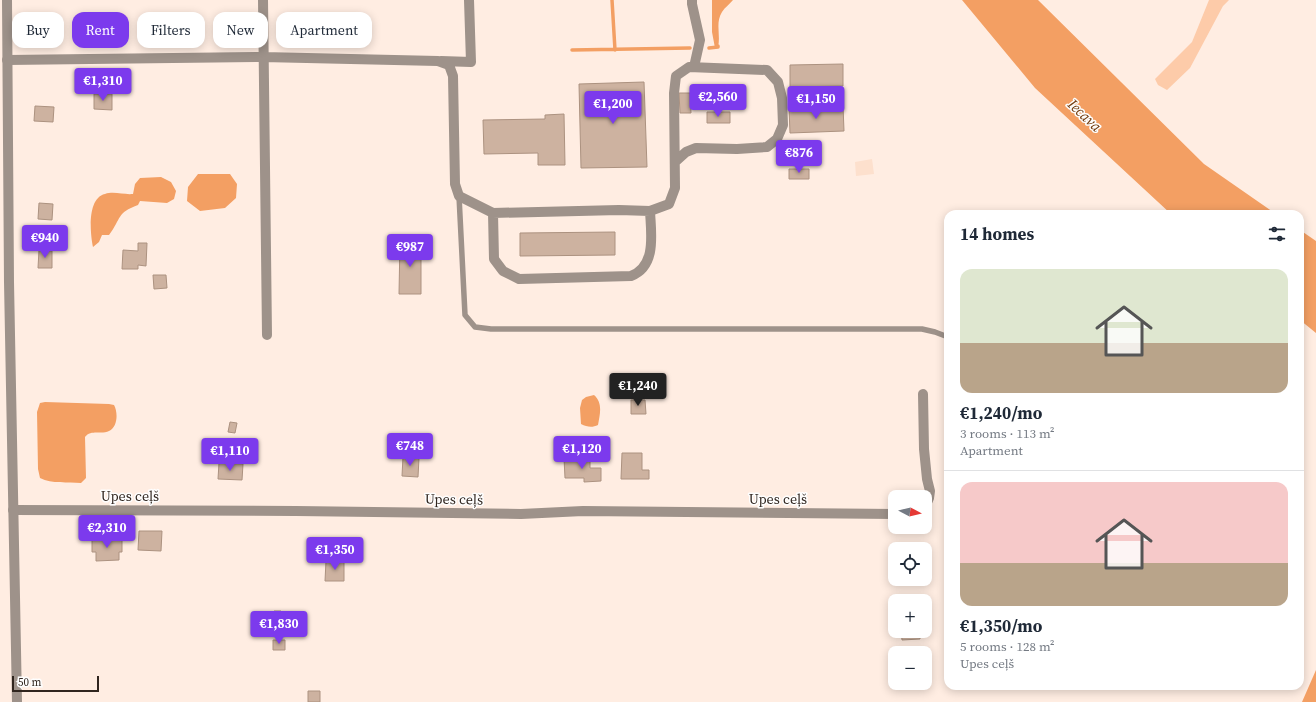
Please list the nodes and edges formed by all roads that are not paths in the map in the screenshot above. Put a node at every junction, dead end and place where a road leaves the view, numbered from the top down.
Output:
1 (7, 0) edge
2 (263, 0) edge
3 (469, 0) edge
4 (692, 0) edge
5 (263, 57) junction
6 (7, 60) junction
7 (438, 61) junction
8 (694, 67) junction
9 (676, 161) junction
10 (459, 196) junction
11 (650, 211) junction
12 (493, 213) junction
13 (267, 335) dead end
14 (944, 335) edge
15 (922, 394) dead end
16 (930, 490) edge
17 (13, 510) junction
18 (888, 514) edge
19 (17, 702) edge

1 - 6 street
2 - 5 street
3 - 7 street
4 - 8 street
5 - 6 street
5 - 7 street
5 - 13 street
6 - 17 street
7 - 10 street
8 - 9 street
8 - 9 street
9 - 11 street
10 - 12 street
10 - 14 lane
11 - 12 street
11 - 12 street
15 - 16 street
17 - 18 street, Upes ceļš
17 - 19 street

